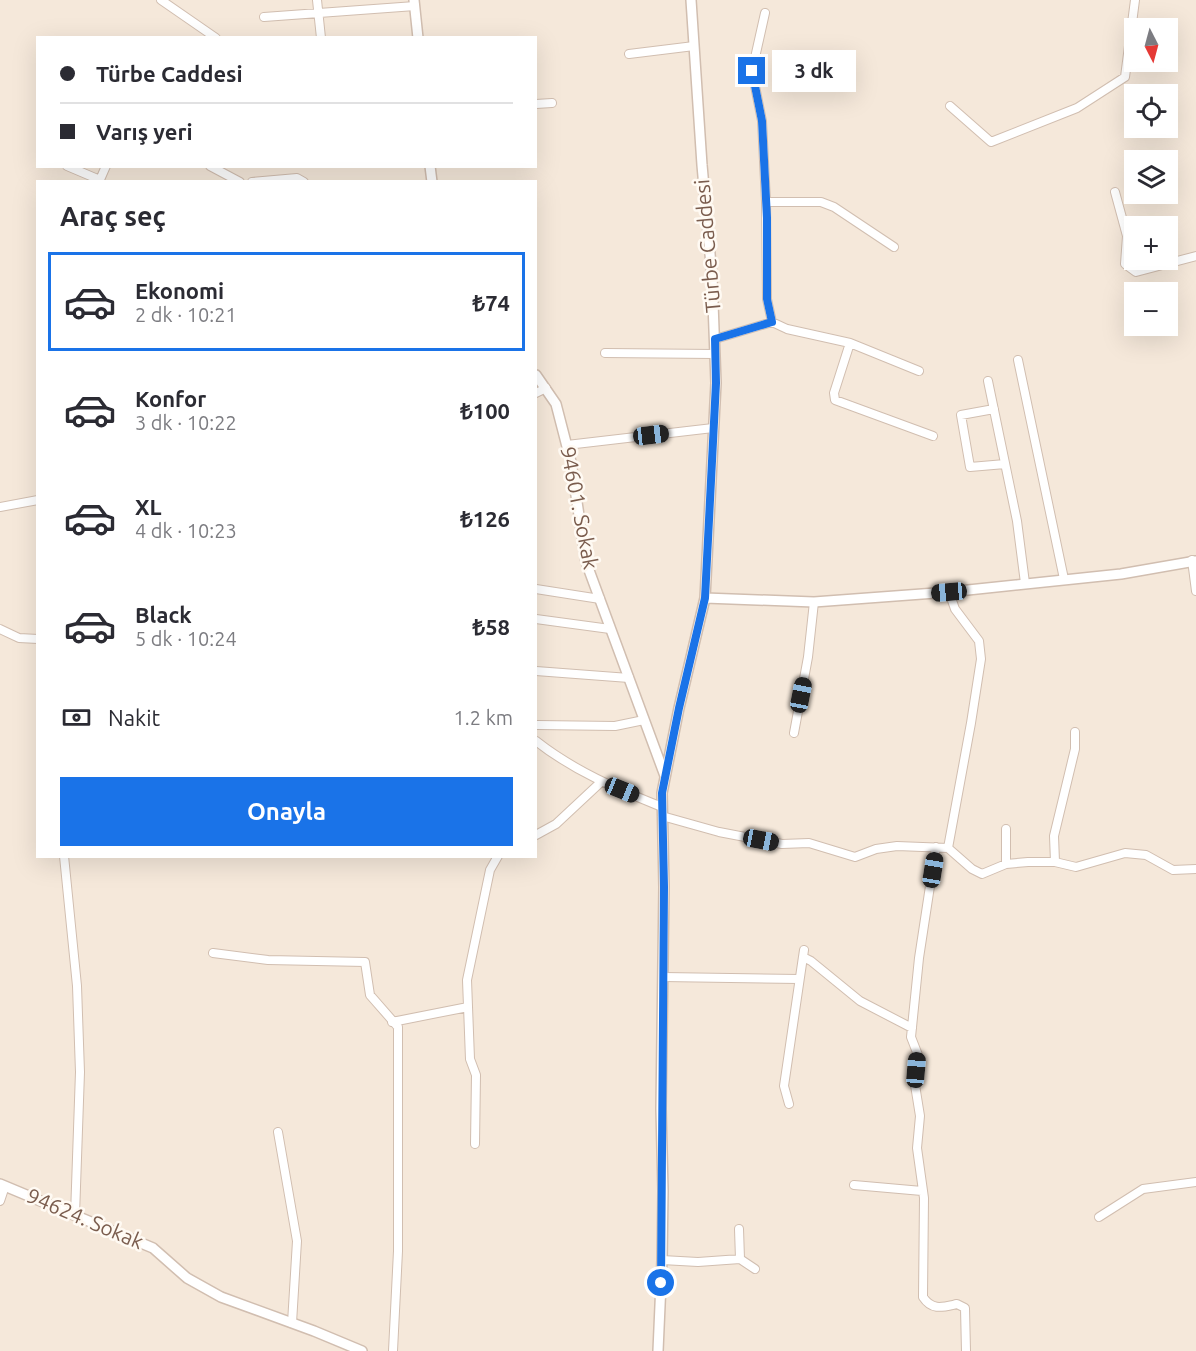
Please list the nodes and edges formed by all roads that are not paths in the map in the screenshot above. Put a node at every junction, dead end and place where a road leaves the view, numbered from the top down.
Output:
1 (161, 0) edge
2 (179, 0) edge
3 (317, 0) edge
4 (691, 0) edge
5 (1135, 0) edge
6 (415, 3) edge
7 (179, 12) junction
8 (318, 12) junction
9 (765, 13) dead end
10 (264, 17) dead end
11 (213, 36) edge
12 (321, 36) edge
13 (418, 36) edge
14 (694, 45) junction
15 (629, 54) dead end
16 (552, 103) dead end
17 (537, 104) edge
18 (950, 106) dead end
19 (71, 168) edge
20 (214, 168) edge
21 (98, 180) edge
22 (236, 180) edge
23 (270, 180) edge
24 (301, 180) edge
25 (1115, 192) dead end
26 (766, 202) junction
27 (894, 247) dead end
28 (1196, 256) edge
29 (772, 322) junction
30 (715, 339) junction
31 (850, 343) junction
32 (604, 353) dead end
33 (716, 354) junction
34 (1018, 360) dead end
35 (920, 371) dead end
36 (537, 376) edge
37 (988, 381) dead end
38 (546, 388) junction
39 (537, 392) edge
40 (994, 409) junction
41 (713, 429) junction
42 (933, 436) dead end
43 (567, 445) junction
44 (1005, 464) junction
45 (36, 500) edge
46 (0, 507) edge
47 (1194, 561) edge
48 (1064, 579) junction
49 (1025, 583) junction
50 (537, 589) edge
51 (1196, 591) edge
52 (949, 592) junction
53 (705, 598) junction
54 (600, 599) junction
55 (814, 602) junction
56 (537, 619) edge
57 (0, 629) edge
58 (610, 629) junction
59 (36, 639) edge
60 (537, 671) edge
61 (629, 678) junction
62 (644, 720) junction
63 (537, 725) dead end
64 (1075, 732) dead end
65 (794, 733) dead end
66 (537, 742) edge
67 (665, 776) junction
68 (601, 782) junction
69 (662, 811) junction
70 (1006, 829) dead end
71 (537, 834) edge
72 (936, 847) junction
73 (948, 848) junction
74 (64, 858) edge
75 (497, 858) edge
76 (1055, 862) junction
77 (1006, 864) junction
78 (1196, 869) edge
79 (213, 953) dead end
80 (663, 977) junction
81 (799, 979) junction
82 (468, 1007) junction
83 (392, 1022) junction
84 (912, 1028) junction
85 (789, 1104) dead end
86 (278, 1132) dead end
87 (475, 1144) dead end
88 (1196, 1182) edge
89 (2, 1185) edge
90 (854, 1185) dead end
91 (922, 1191) junction
92 (0, 1201) edge
93 (75, 1215) junction
94 (1099, 1217) dead end
95 (739, 1229) dead end
96 (740, 1258) junction
97 (662, 1260) junction
98 (755, 1269) dead end
99 (292, 1323) junction
100 (362, 1351) edge
101 (393, 1351) edge
102 (658, 1351) edge
103 (966, 1351) edge

1 - 7 street
2 - 7 street
3 - 8 street
4 - 14 street, Türbe Caddesi
5 - 18 street
6 - 8 street
6 - 13 street
7 - 11 street
8 - 10 street
8 - 12 street
9 - 26 street
14 - 15 street
14 - 30 street, Türbe Caddesi
16 - 17 street
19 - 21 street
20 - 22 street
23 - 24 street
25 - 28 street
26 - 27 street
26 - 29 street
29 - 30 street
29 - 31 street
30 - 33 street, Türbe Caddesi
31 - 35 street
31 - 42 street
32 - 33 street
33 - 41 street, Türbe Caddesi
34 - 48 street
36 - 38 street, 94601. Sokak
37 - 40 street
38 - 39 street
38 - 43 street, 94601. Sokak
40 - 44 street
40 - 44 street
41 - 43 street
41 - 53 street, Türbe Caddesi
43 - 54 street, 94601. Sokak
44 - 49 street
45 - 46 street
47 - 48 street
47 - 51 street
48 - 49 street
49 - 52 street
50 - 54 street
52 - 55 street
52 - 73 street
53 - 55 street
53 - 67 street, Türbe Caddesi
54 - 58 street, 94601. Sokak
55 - 65 street
56 - 58 street
57 - 59 street
58 - 61 street, 94601. Sokak
60 - 61 street
61 - 62 street, 94601. Sokak
62 - 63 street
62 - 67 street, 94601. Sokak
64 - 76 street
66 - 68 street
67 - 69 street, Türbe Caddesi
68 - 69 street
68 - 71 street
69 - 72 street
69 - 80 street, Türbe Caddesi
70 - 77 street
72 - 73 street
72 - 84 street
73 - 77 street
74 - 93 street
75 - 82 street
76 - 77 street
76 - 78 street
79 - 83 street
80 - 81 street
80 - 97 street, Türbe Caddesi
81 - 84 street
81 - 85 street
82 - 83 street
82 - 87 street
83 - 101 street
84 - 91 street
86 - 99 street
88 - 94 street
89 - 92 street
89 - 93 street, 94624. Sokak
90 - 91 street
91 - 103 street
93 - 99 street, 94624. Sokak
95 - 96 street
96 - 97 street
96 - 98 street
97 - 102 street, Türbe Caddesi
99 - 100 street, 94624. Sokak

